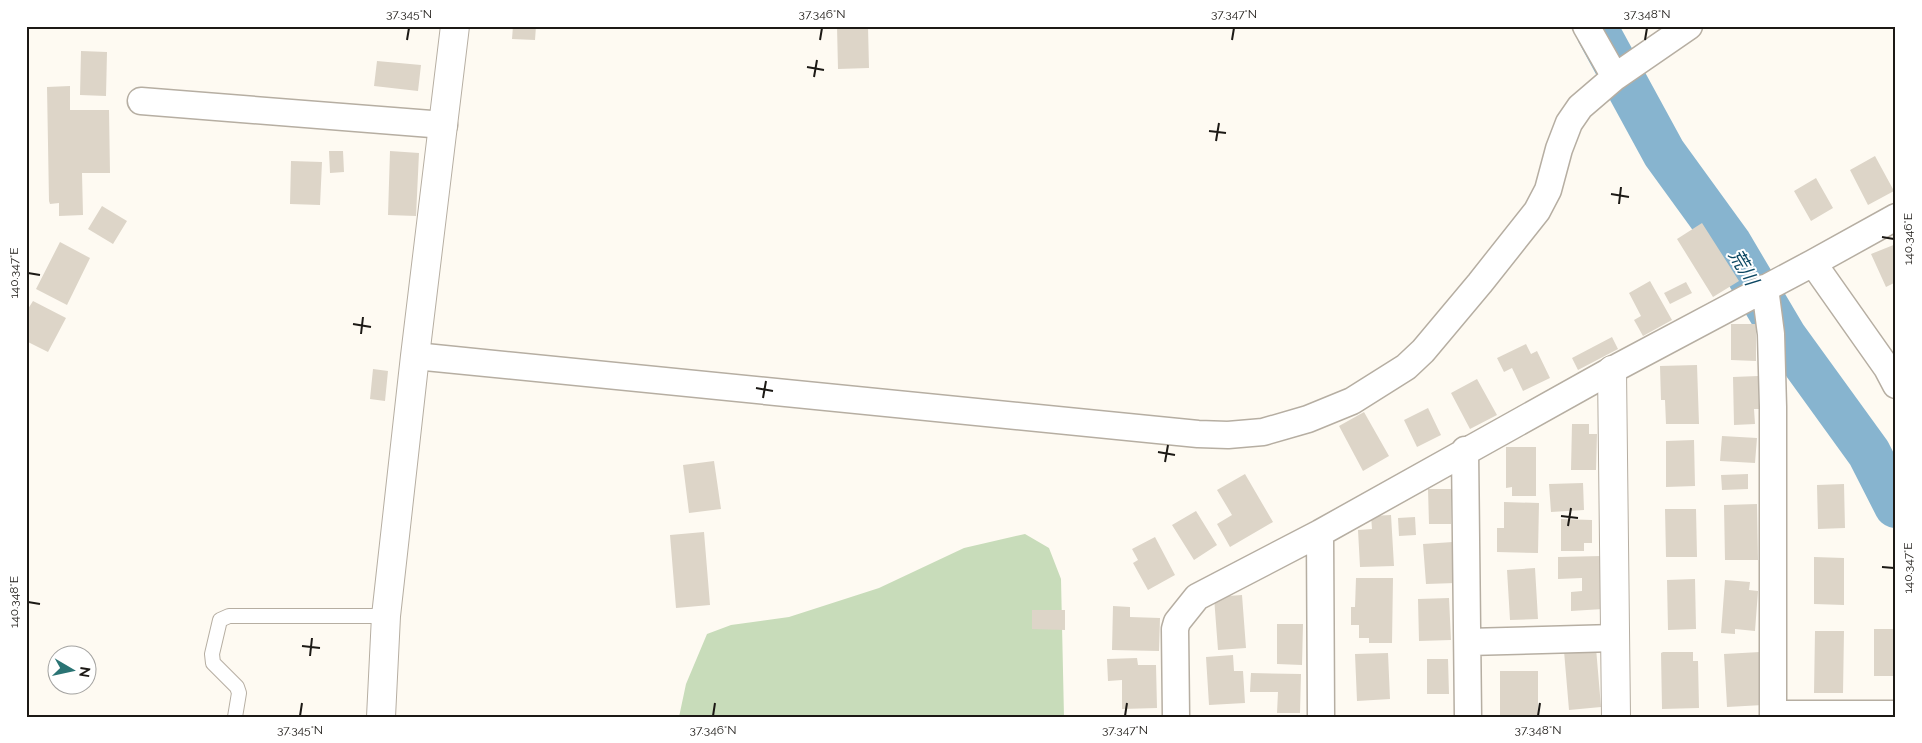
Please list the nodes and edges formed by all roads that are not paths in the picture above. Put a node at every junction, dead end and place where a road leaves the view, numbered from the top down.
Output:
1 (455, 26) edge
2 (1586, 26) edge
3 (1689, 26) edge
4 (1615, 77) junction
5 (140, 101) dead end
6 (444, 125) junction
7 (1896, 217) edge
8 (1813, 264) junction
9 (1765, 288) junction
10 (414, 356) junction
11 (1612, 370) junction
12 (1896, 385) edge
13 (1465, 450) junction
14 (1320, 533) junction
15 (386, 616) junction
16 (1615, 638) junction
17 (1468, 642) junction
18 (1896, 714) edge
19 (1773, 716) edge
20 (235, 717) edge
21 (380, 717) edge
22 (1176, 717) edge
23 (1321, 717) edge
24 (1468, 717) edge
25 (1616, 717) edge

1 - 6 street
2 - 4 street
3 - 4 street
4 - 10 street
5 - 6 street
6 - 10 street
7 - 8 street
8 - 9 street
8 - 12 street
9 - 11 street
9 - 19 street
10 - 15 street
11 - 13 street
11 - 16 street
13 - 14 street
13 - 17 street
14 - 22 street
14 - 23 street
15 - 20 lane
15 - 21 street
16 - 17 street
16 - 25 street
17 - 24 street
18 - 19 street

